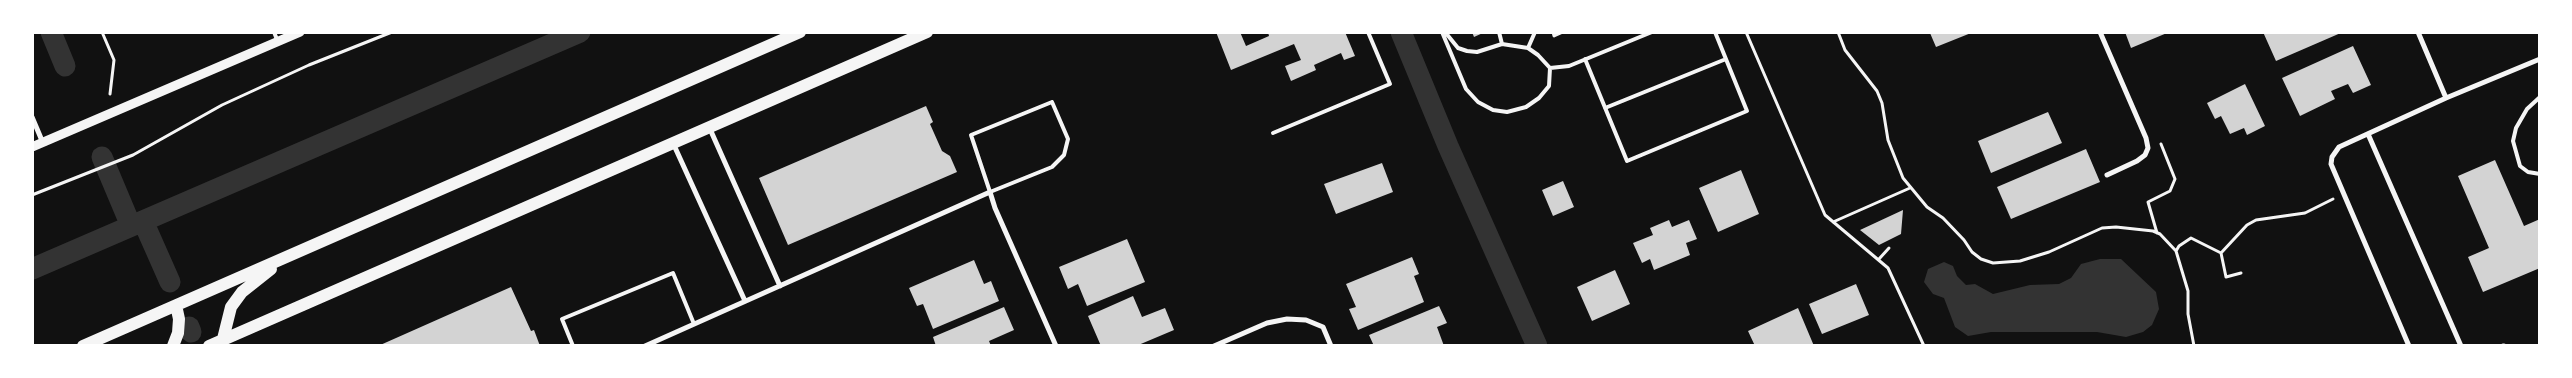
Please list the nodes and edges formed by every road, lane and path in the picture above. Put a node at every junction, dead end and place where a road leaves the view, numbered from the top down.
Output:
1 (102, 32) edge
2 (274, 32) edge
3 (300, 32) edge
4 (392, 32) edge
5 (800, 32) edge
6 (927, 32) edge
7 (1368, 32) edge
8 (1443, 32) edge
9 (1499, 32) edge
10 (1534, 32) edge
11 (1552, 32) edge
12 (1564, 32) edge
13 (1652, 32) edge
14 (1715, 32) edge
15 (1746, 32) edge
16 (1838, 32) edge
17 (2100, 32) edge
18 (2418, 32) edge
19 (278, 42) junction
20 (1502, 44) junction
21 (1528, 48) junction
22 (1726, 58) junction
23 (1585, 59) junction
24 (2540, 59) edge
25 (1550, 68) junction
26 (110, 94) dead end
27 (2540, 97) edge
28 (2446, 98) junction
29 (1605, 108) junction
30 (32, 117) edge
31 (709, 127) junction
32 (1273, 133) dead end
33 (2368, 134) junction
34 (43, 143) junction
35 (672, 143) junction
36 (32, 147) edge
37 (2107, 174) dead end
38 (2540, 174) edge
39 (1910, 188) junction
40 (990, 192) junction
41 (2345, 194) junction
42 (32, 195) edge
43 (1832, 222) junction
44 (1889, 248) dead end
45 (2176, 251) junction
46 (2221, 253) junction
47 (282, 259) junction
48 (1879, 259) junction
49 (2241, 273) dead end
50 (780, 286) junction
51 (746, 301) junction
52 (176, 305) junction
53 (694, 324) junction
54 (224, 342) edge
55 (83, 346) edge
56 (173, 346) edge
57 (209, 346) edge
58 (573, 346) edge
59 (645, 346) edge
60 (1056, 346) edge
61 (1214, 346) edge
62 (1331, 346) edge
63 (1924, 346) edge
64 (2194, 346) edge
65 (2409, 346) edge
66 (2461, 346) edge

1 - 26 path
2 - 19 lane
3 - 19 street
4 - 42 path
5 - 47 main road
6 - 31 main road
7 - 32 lane
8 - 20 lane
8 - 25 lane
9 - 20 lane
10 - 21 lane
11 - 12 path
13 - 23 lane
14 - 22 lane
15 - 43 path
16 - 39 path
17 - 37 street
18 - 28 street
19 - 34 street
20 - 21 lane
21 - 25 lane
22 - 29 lane
22 - 29 lane
23 - 25 lane
23 - 29 lane
24 - 28 street
27 - 38 lane
28 - 33 street
30 - 34 street
31 - 35 main road
31 - 50 street
33 - 41 street
33 - 66 street
34 - 36 street
35 - 51 street
35 - 54 main road
39 - 43 path
39 - 45 path
40 - 40 lane
40 - 50 street
40 - 60 street
41 - 46 path
41 - 65 street
43 - 48 path
44 - 48 path
45 - 46 path
45 - 64 path
46 - 49 path
47 - 52 main road
47 - 54 main road
48 - 63 path
50 - 51 street
51 - 53 street
52 - 55 main road
52 - 56 main road
53 - 58 lane
53 - 59 street
54 - 57 main road
61 - 62 street

